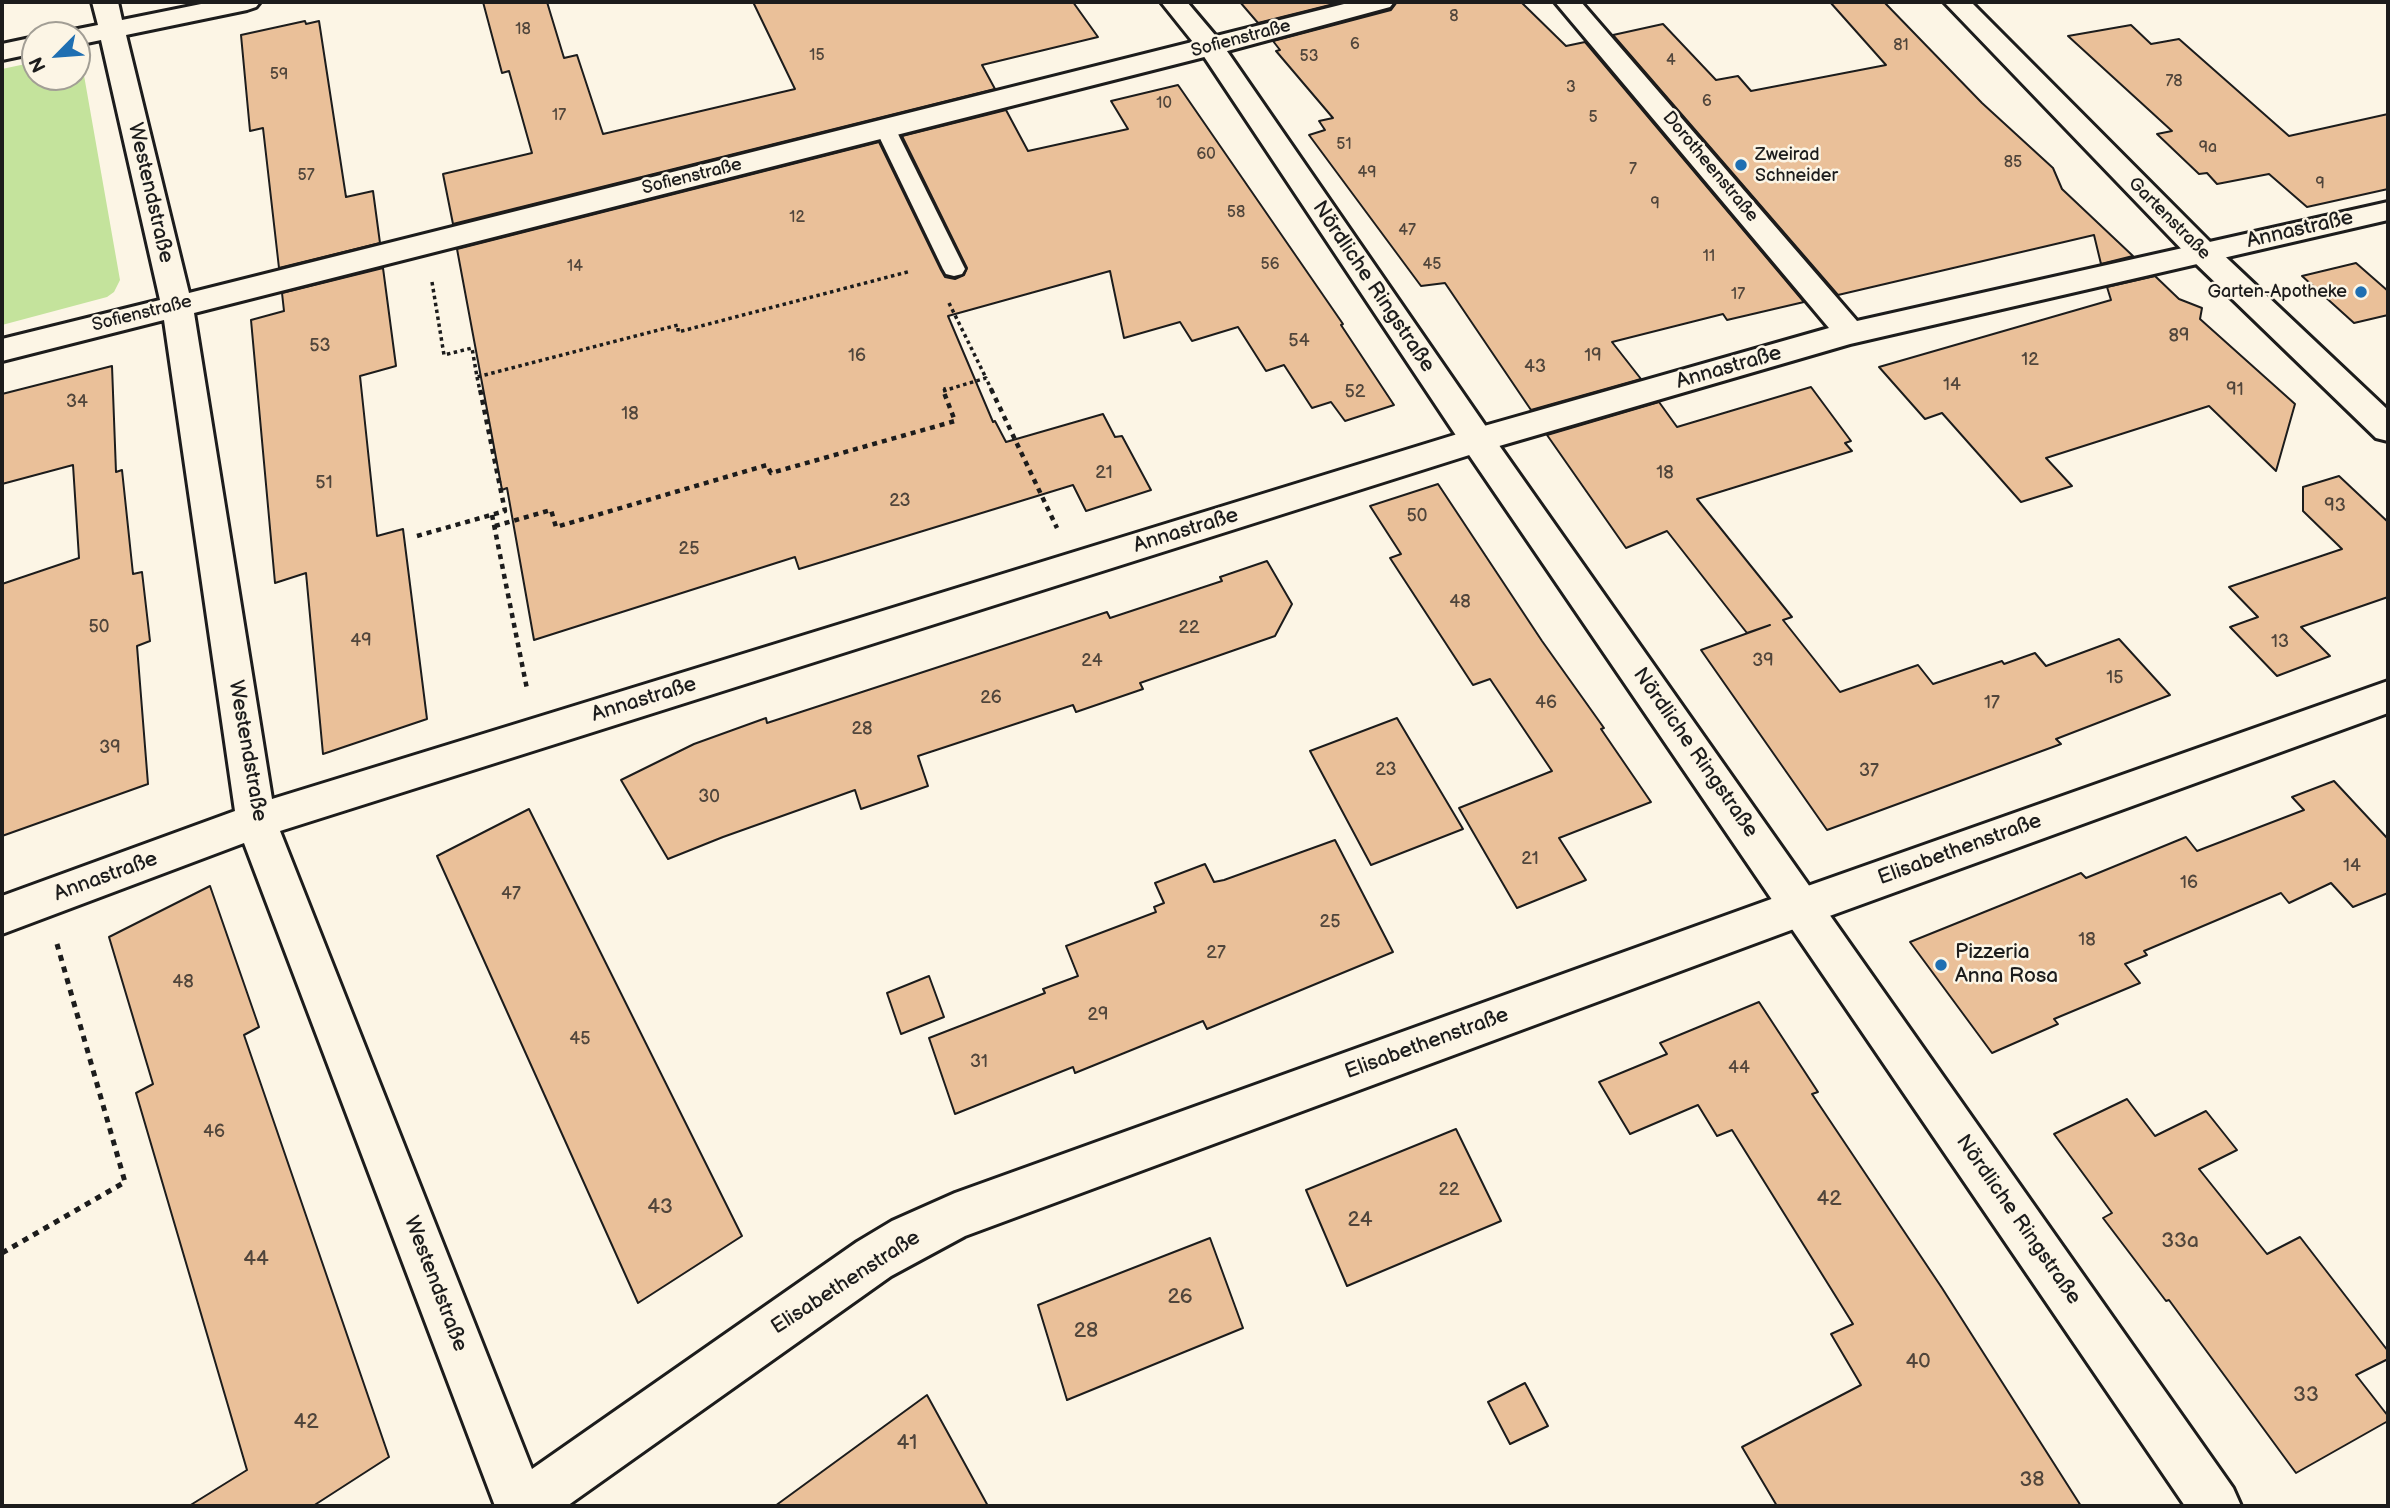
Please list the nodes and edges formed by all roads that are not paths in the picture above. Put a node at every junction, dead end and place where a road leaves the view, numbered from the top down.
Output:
1 (247, 2) edge
2 (1174, 2) edge
3 (1381, 2) edge
4 (1568, 2) edge
5 (1957, 2) edge
6 (108, 16) edge
7 (91, 28) edge
8 (1211, 47) junction
9 (21, 48) edge
10 (2, 52) edge
11 (885, 128) junction
12 (2388, 211) edge
13 (2202, 252) junction
14 (954, 269) dead end
15 (177, 305) junction
16 (1850, 333) junction
17 (2, 350) edge
18 (2388, 429) edge
19 (1478, 440) junction
20 (2388, 697) edge
21 (256, 821) junction
22 (1802, 907) junction
23 (2, 915) edge
24 (522, 1506) edge
25 (2215, 1506) edge

1 - 6 street
2 - 8 street, Nördliche Ringstraße
3 - 8 street, Sofienstraße
4 - 16 street, Dorotheenstraße
5 - 13 street, Gartenstraße
6 - 7 street
6 - 15 street, Westendstraße
8 - 11 street, Sofienstraße
8 - 19 street, Nördliche Ringstraße
9 - 10 street
11 - 14 lane
11 - 15 street, Sofienstraße
12 - 13 street, Annastraße
13 - 16 street, Annastraße
13 - 18 street, Gartenstraße
15 - 17 street, Sofienstraße
15 - 21 street, Westendstraße
16 - 19 street, Annastraße
19 - 21 street, Annastraße
19 - 22 street, Nördliche Ringstraße
20 - 22 street, Elisabethenstraße
21 - 23 street, Annastraße
21 - 24 street, Westendstraße
22 - 24 street, Elisabethenstraße
22 - 25 street, Nördliche Ringstraße

